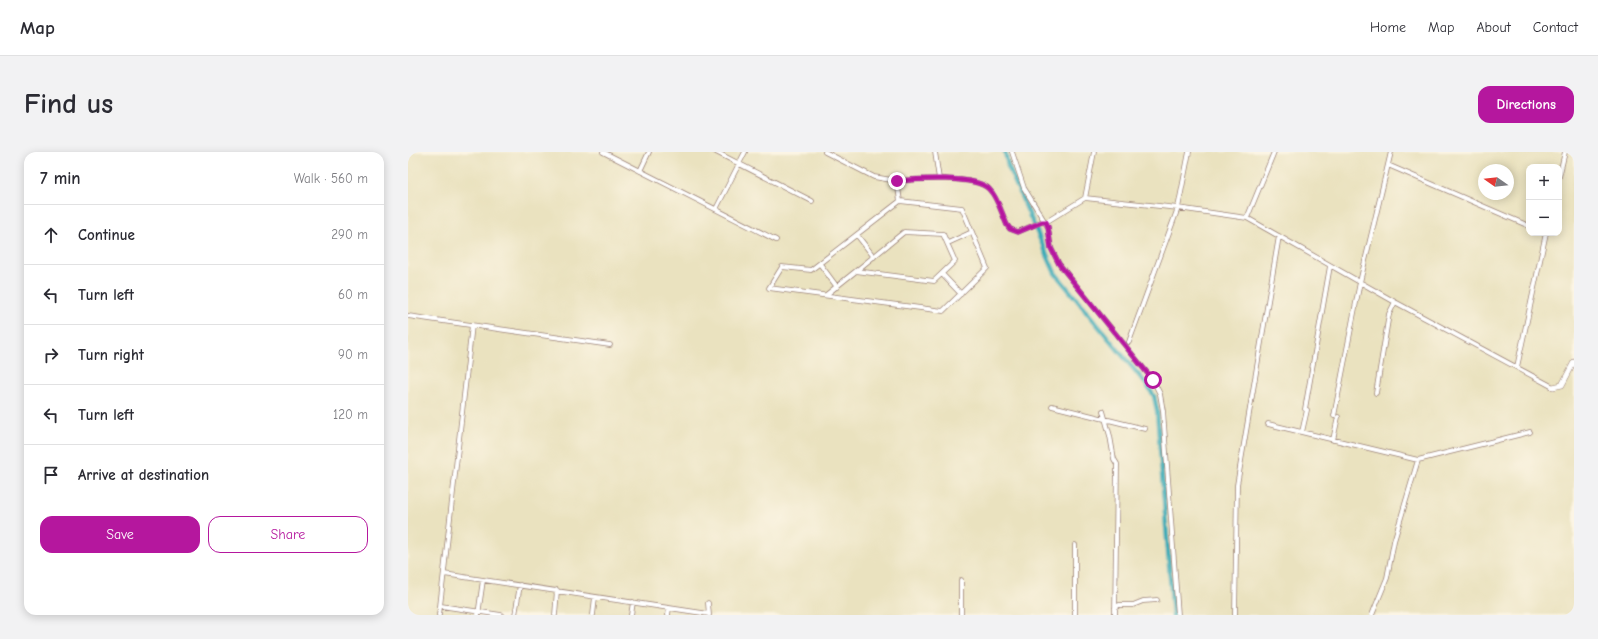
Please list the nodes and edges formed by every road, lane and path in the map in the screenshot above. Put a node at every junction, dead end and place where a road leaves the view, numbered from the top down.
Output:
1 (603, 152) edge
2 (649, 152) edge
3 (716, 152) edge
4 (745, 152) edge
5 (825, 152) edge
6 (935, 152) edge
7 (1012, 152) edge
8 (1094, 152) edge
9 (1189, 152) edge
10 (1274, 152) edge
11 (1391, 152) edge
12 (1565, 152) edge
13 (739, 164) junction
14 (1562, 164) edge
15 (1388, 165) junction
16 (640, 170) junction
17 (939, 179) junction
18 (897, 181) junction
19 (1085, 198) junction
20 (812, 200) dead end
21 (900, 201) junction
22 (1178, 208) junction
23 (716, 209) junction
24 (1247, 218) junction
25 (1044, 222) junction
26 (1526, 225) edge
27 (972, 232) junction
28 (857, 235) junction
29 (1279, 236) junction
30 (1545, 236) edge
31 (776, 240) dead end
32 (948, 244) junction
33 (874, 257) junction
34 (820, 264) junction
35 (1330, 266) junction
36 (856, 271) junction
37 (942, 274) junction
38 (1360, 282) junction
39 (837, 286) junction
40 (961, 294) junction
41 (826, 295) junction
42 (1395, 302) junction
43 (408, 316) edge
44 (472, 325) junction
45 (1129, 342) dead end
46 (610, 345) dead end
47 (1574, 362) edge
48 (1517, 367) junction
49 (1554, 387) joint
50 (1376, 393) dead end
51 (1052, 406) dead end
52 (1103, 411) dead end
53 (1105, 420) junction
54 (1268, 424) dead end
55 (1145, 429) dead end
56 (1302, 432) junction
57 (1530, 432) dead end
58 (1333, 440) junction
59 (1418, 460) junction
60 (1075, 545) dead end
61 (444, 574) junction
62 (483, 580) junction
63 (961, 580) dead end
64 (520, 585) junction
65 (557, 590) junction
66 (595, 596) junction
67 (1157, 600) dead end
68 (632, 602) junction
69 (708, 603) dead end
70 (441, 606) junction
71 (669, 608) junction
72 (1115, 608) junction
73 (478, 613) edge
74 (709, 614) edge
75 (439, 615) edge
76 (501, 615) edge
77 (516, 615) edge
78 (555, 615) edge
79 (593, 615) edge
80 (631, 615) edge
81 (668, 615) edge
82 (961, 615) edge
83 (1075, 615) edge
84 (1115, 615) edge
85 (1178, 615) edge
86 (1235, 615) edge
87 (1372, 615) edge

1 - 16 street
2 - 16 street
3 - 13 street
4 - 13 street
5 - 18 street
6 - 17 street
7 - 25 street
8 - 19 street
9 - 22 street
10 - 24 street
11 - 15 street
12 - 14 street
13 - 20 street
13 - 23 street
15 - 26 street
15 - 38 street
16 - 23 street
17 - 18 street
17 - 25 street
18 - 21 street
19 - 22 street
19 - 25 street
21 - 27 street
21 - 28 street
22 - 24 street
22 - 45 street
23 - 31 street
24 - 29 street
25 - 85 street
27 - 32 street
27 - 40 street
28 - 33 street
28 - 34 street
29 - 35 street
29 - 86 street
30 - 48 street
32 - 33 street
32 - 37 street
33 - 36 street
34 - 39 street
34 - 41 street
35 - 38 street
35 - 56 street
36 - 37 street
36 - 39 street
37 - 40 street
38 - 42 street
38 - 58 street
39 - 41 street
40 - 41 street
42 - 48 street
42 - 50 street
43 - 44 street
44 - 46 street
44 - 61 street
47 - 49 street
48 - 49 street
51 - 53 street
52 - 53 street
53 - 55 street
53 - 72 street
54 - 56 street
56 - 58 street
57 - 59 street
58 - 59 street
59 - 87 street
60 - 83 street
61 - 62 street
61 - 70 street
62 - 64 street
62 - 73 street
63 - 82 street
64 - 65 street
64 - 77 street
65 - 66 street
65 - 78 street
66 - 68 street
66 - 79 street
67 - 72 street
68 - 71 street
68 - 80 street
69 - 74 street
70 - 73 street
70 - 75 street
71 - 74 street
71 - 81 street
72 - 84 street
73 - 76 street

